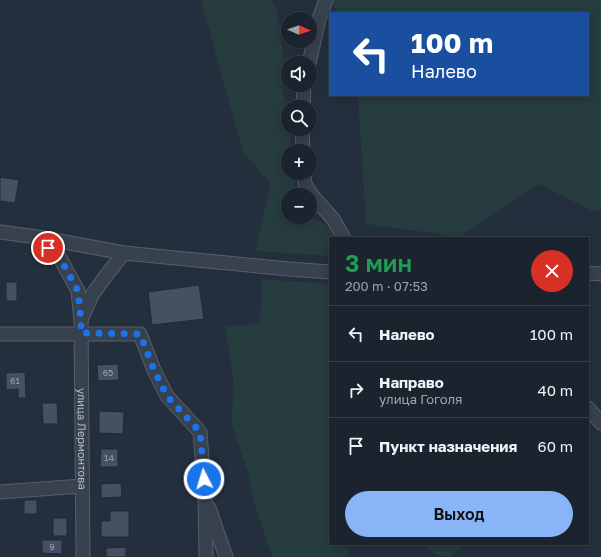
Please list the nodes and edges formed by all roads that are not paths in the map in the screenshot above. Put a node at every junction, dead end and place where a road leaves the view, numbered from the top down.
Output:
1 (326, 0) edge
2 (311, 56) edge
3 (305, 180) edge
4 (0, 232) edge
5 (37, 237) junction
6 (343, 237) edge
7 (124, 253) junction
8 (329, 272) edge
9 (589, 273) edge
10 (601, 274) edge
11 (81, 327) junction
12 (0, 334) edge
13 (589, 409) edge
14 (601, 422) edge
15 (82, 486) junction
16 (0, 492) edge
17 (205, 495) junction
18 (83, 557) edge
19 (206, 557) edge
20 (226, 557) edge

1 - 2 street
3 - 6 street
4 - 5 street
5 - 7 street
5 - 11 street, улица Лермонтова
7 - 8 street
7 - 11 street
9 - 10 street
11 - 12 street
11 - 15 street, улица Лермонтова
11 - 17 street
13 - 14 street
15 - 16 street
15 - 18 street, улица Лермонтова
17 - 19 street
17 - 20 street

